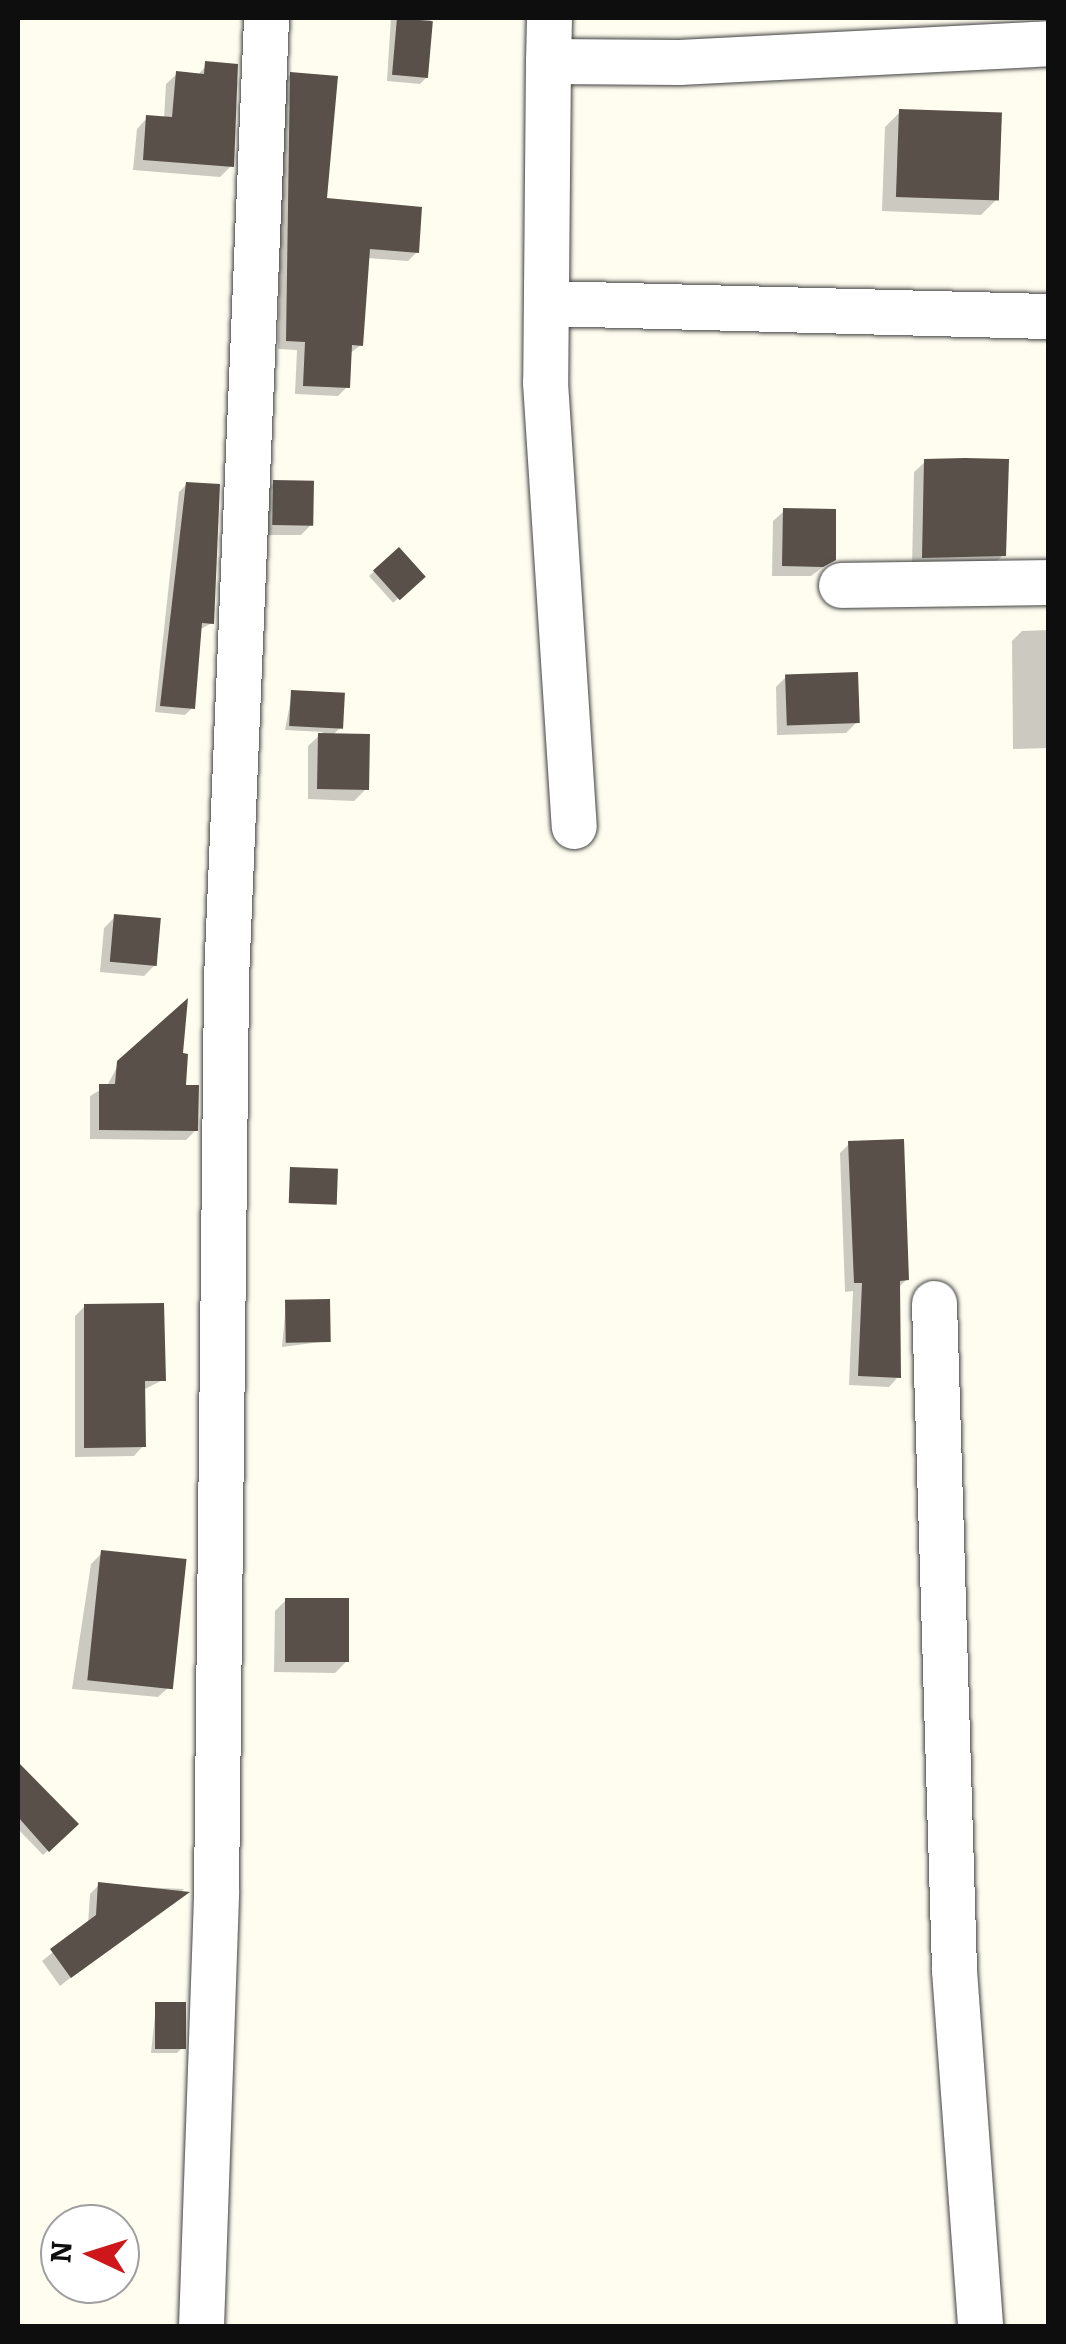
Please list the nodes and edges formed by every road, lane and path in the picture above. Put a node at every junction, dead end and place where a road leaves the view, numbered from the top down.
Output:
1 (266, 18) edge
2 (549, 39) edge
3 (1048, 43) edge
4 (547, 303) junction
5 (1048, 316) edge
6 (1048, 582) edge
7 (841, 585) dead end
8 (574, 826) dead end
9 (934, 1303) dead end
10 (201, 2326) edge
11 (980, 2326) edge

1 - 10 street
2 - 3 street
2 - 4 street
4 - 5 street
4 - 8 street
6 - 7 street
9 - 11 street

